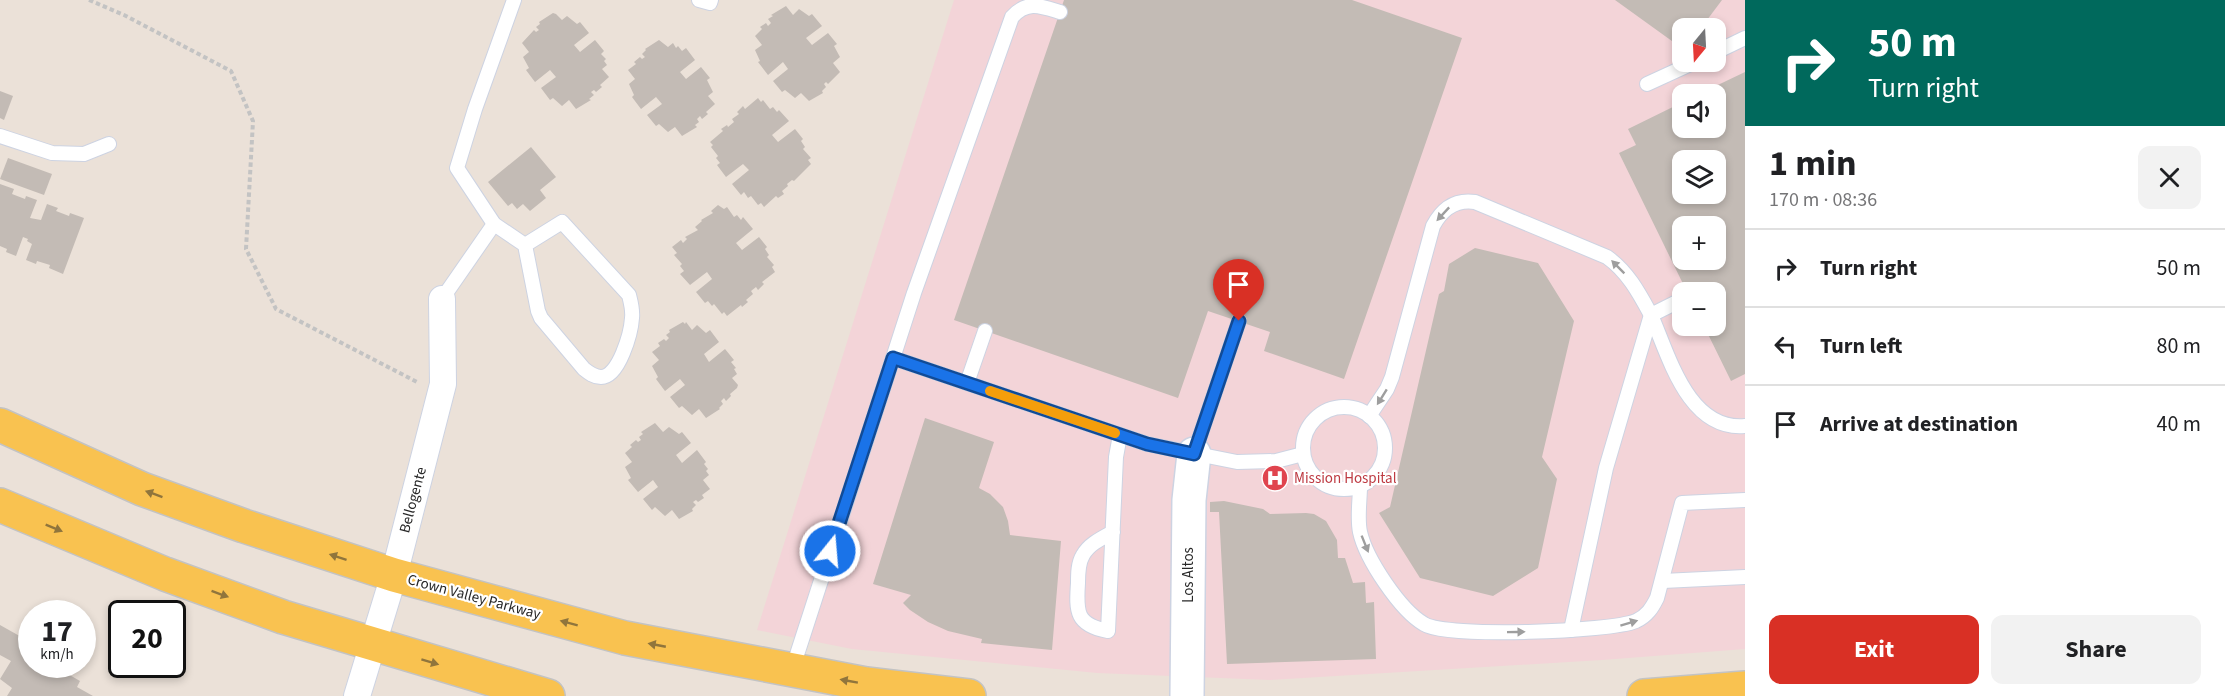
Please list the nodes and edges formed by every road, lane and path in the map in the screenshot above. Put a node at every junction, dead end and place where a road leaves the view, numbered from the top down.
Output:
1 (89, 0) edge
2 (514, 0) edge
3 (699, 0) edge
4 (711, 0) edge
5 (1060, 12) dead end
6 (1745, 38) edge
7 (1726, 47) edge
8 (1673, 72) edge
9 (1647, 84) dead end
10 (0, 136) edge
11 (109, 144) dead end
12 (494, 224) junction
13 (525, 245) junction
14 (442, 299) joint
15 (1672, 304) edge
16 (1651, 315) junction
17 (1239, 321) dead end
18 (985, 331) dead end
19 (893, 358) junction
20 (967, 383) junction
21 (441, 395) junction
22 (1369, 416) junction
23 (0, 425) edge
24 (1745, 426) edge
25 (1120, 435) junction
26 (1194, 454) junction
27 (1303, 454) junction
28 (1360, 486) junction
29 (1745, 500) edge
30 (0, 505) edge
31 (1113, 532) junction
32 (394, 575) junction
33 (1745, 577) edge
34 (1663, 581) junction
35 (1571, 630) junction
36 (374, 645) junction
37 (791, 671) junction
38 (1745, 688) edge
39 (357, 696) edge
40 (548, 696) edge
41 (969, 696) edge
42 (1187, 696) edge
43 (1644, 696) edge

1 - 21 path
2 - 12 lane
3 - 4 lane
5 - 19 lane
6 - 7 lane
8 - 9 lane
10 - 11 lane
12 - 13 lane
12 - 14 lane
13 - 13 lane
14 - 21 street, Bellogente
15 - 16 lane
16 -> 22 lane
16 - 24 lane
16 - 35 lane
17 - 26 lane
18 - 20 lane
19 - 20 lane
19 - 37 lane
20 - 25 lane
21 - 32 street, Bellogente
22 - 27 lane
22 - 28 lane
32 -> 23 main road, Crown Valley Parkway
25 - 26 lane
25 - 31 lane
26 - 27 lane
26 - 42 street, Los Altos
27 - 28 lane
28 -> 35 lane
29 - 34 lane
30 -> 36 main road
31 - 31 lane
32 - 36 street, Bellogente
37 -> 32 main road, Crown Valley Parkway
33 - 34 lane
35 -> 34 lane
36 - 39 street, Bellogente
36 -> 40 main road
41 -> 37 main road, Crown Valley Parkway
38 - 43 main road

